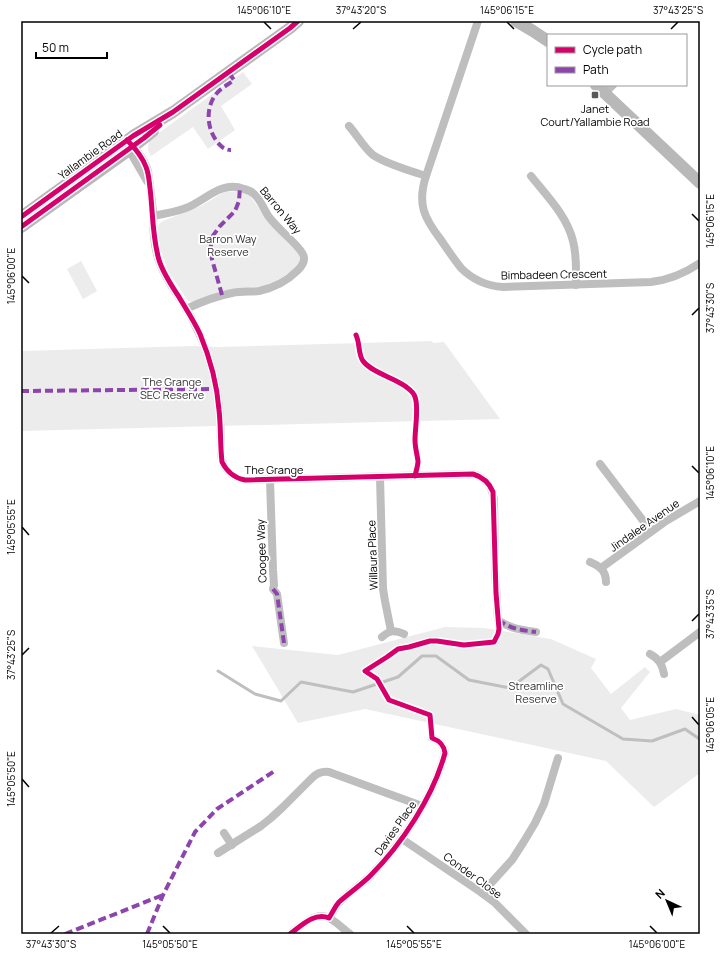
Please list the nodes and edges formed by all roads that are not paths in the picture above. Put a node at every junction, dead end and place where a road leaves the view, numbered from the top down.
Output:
1 (306, 21) edge
2 (478, 21) edge
3 (516, 21) edge
4 (294, 25) edge
5 (547, 40) edge
6 (605, 88) edge
7 (349, 126) dead end
8 (130, 145) junction
9 (426, 176) junction
10 (531, 176) dead end
11 (700, 183) edge
12 (153, 216) junction
13 (21, 217) edge
14 (21, 227) edge
15 (700, 263) edge
16 (576, 285) junction
17 (186, 309) junction
18 (600, 464) dead end
19 (380, 477) junction
20 (270, 480) junction
21 (700, 501) edge
22 (651, 531) junction
23 (590, 562) dead end
24 (601, 568) junction
25 (606, 582) dead end
26 (391, 631) junction
27 (536, 632) dead end
28 (700, 632) edge
29 (404, 634) dead end
30 (382, 637) dead end
31 (284, 643) dead end
32 (650, 654) dead end
33 (660, 662) junction
34 (664, 674) dead end
35 (432, 738) dead end
36 (558, 758) dead end
37 (422, 806) junction
38 (224, 833) dead end
39 (402, 839) junction
40 (232, 845) junction
41 (218, 853) dead end
42 (482, 893) junction
43 (329, 918) junction
44 (290, 934) edge
45 (350, 934) edge
46 (526, 934) edge

1 - 4 street, Yallambie Road
2 - 9 street, Bimbadeen Crescent
3 - 5 street
4 - 8 street, Yallambie Road
6 - 11 street
7 - 9 street
8 - 12 street, The Grange
8 - 13 street, Yallambie Road
8 - 14 street, Yallambie Road
9 - 16 street, Bimbadeen Crescent
10 - 16 street
12 - 17 street, The Grange
12 - 17 street, Barron Way
15 - 16 street, Bimbadeen Crescent
17 - 20 street, The Grange
18 - 22 street
19 - 20 street, The Grange
19 - 26 street, Willaura Place
19 - 27 street, The Grange
20 - 31 street, Coogee Way
21 - 22 street, Jindalee Avenue
22 - 24 street, Jindalee Avenue
23 - 24 street
24 - 25 street
26 - 29 street
26 - 30 street
28 - 33 street
32 - 33 street
33 - 34 street
35 - 37 street, Davies Place
36 - 42 street
37 - 39 street, Davies Place
37 - 40 street
38 - 40 street
39 - 42 street, Conder Close
39 - 43 street, Davies Place
40 - 41 street
42 - 46 street, Conder Close
43 - 44 street
43 - 45 street

